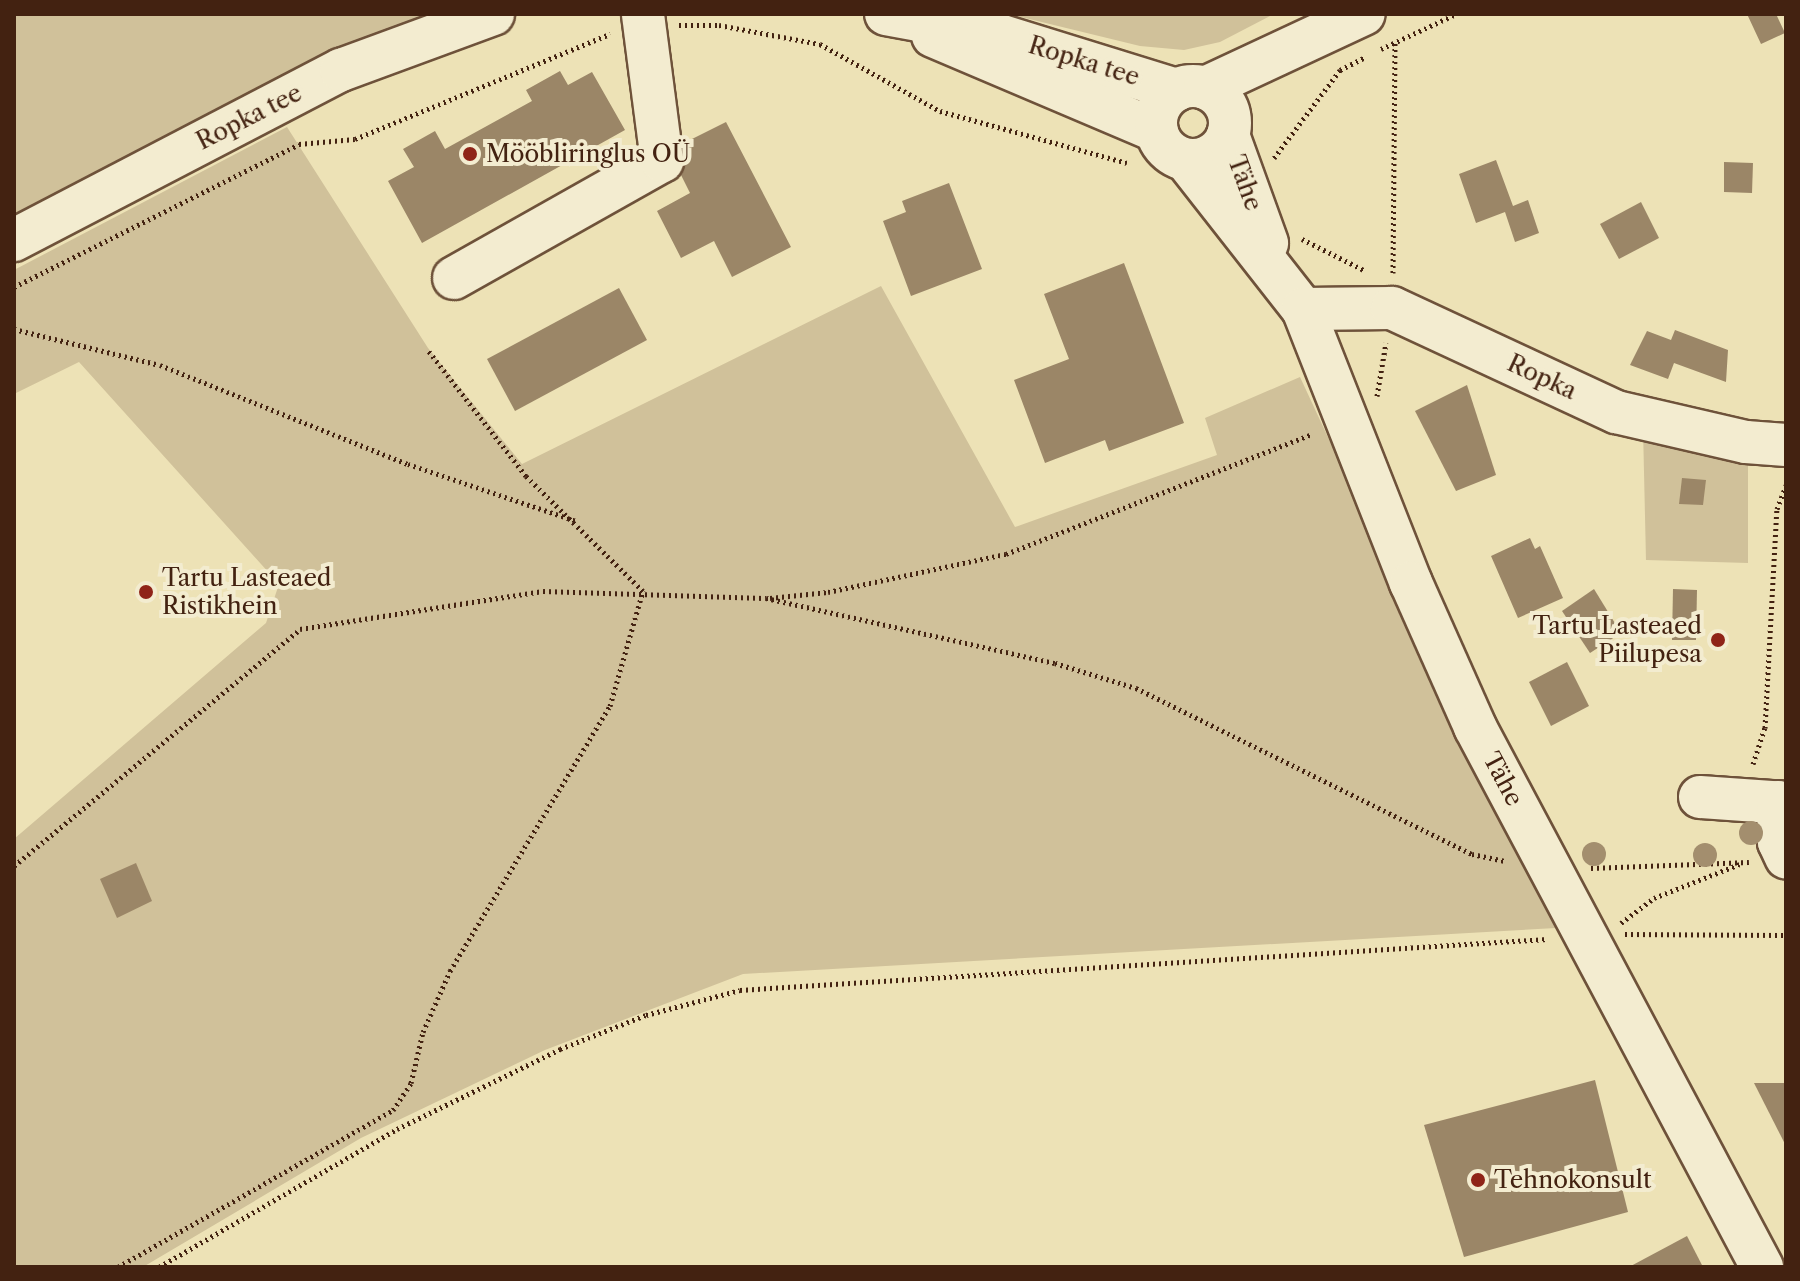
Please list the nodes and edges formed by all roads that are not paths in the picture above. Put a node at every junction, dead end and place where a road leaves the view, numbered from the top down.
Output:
1 (493, 14) edge
2 (1364, 14) edge
3 (891, 15) edge
4 (646, 20) edge
5 (1209, 106) junction
6 (1157, 131) junction
7 (1186, 160) junction
8 (14, 240) edge
9 (1279, 275) junction
10 (454, 278) dead end
11 (1303, 309) junction
12 (1786, 445) edge
13 (1700, 797) dead end
14 (1782, 803) edge
15 (1772, 859) edge
16 (1762, 1267) edge

1 - 8 street, Ropka tee
2 - 5 street
3 - 5 street, Ropka tee
3 - 6 street, Ropka tee
4 - 10 street
5 - 6 street
5 - 7 street
5 - 9 street, Tähe
6 - 7 street, Tähe
7 - 9 street, Tähe
9 - 11 street, Tähe
11 - 12 street, Ropka
11 - 16 street, Tähe
13 - 14 street
14 - 15 street

